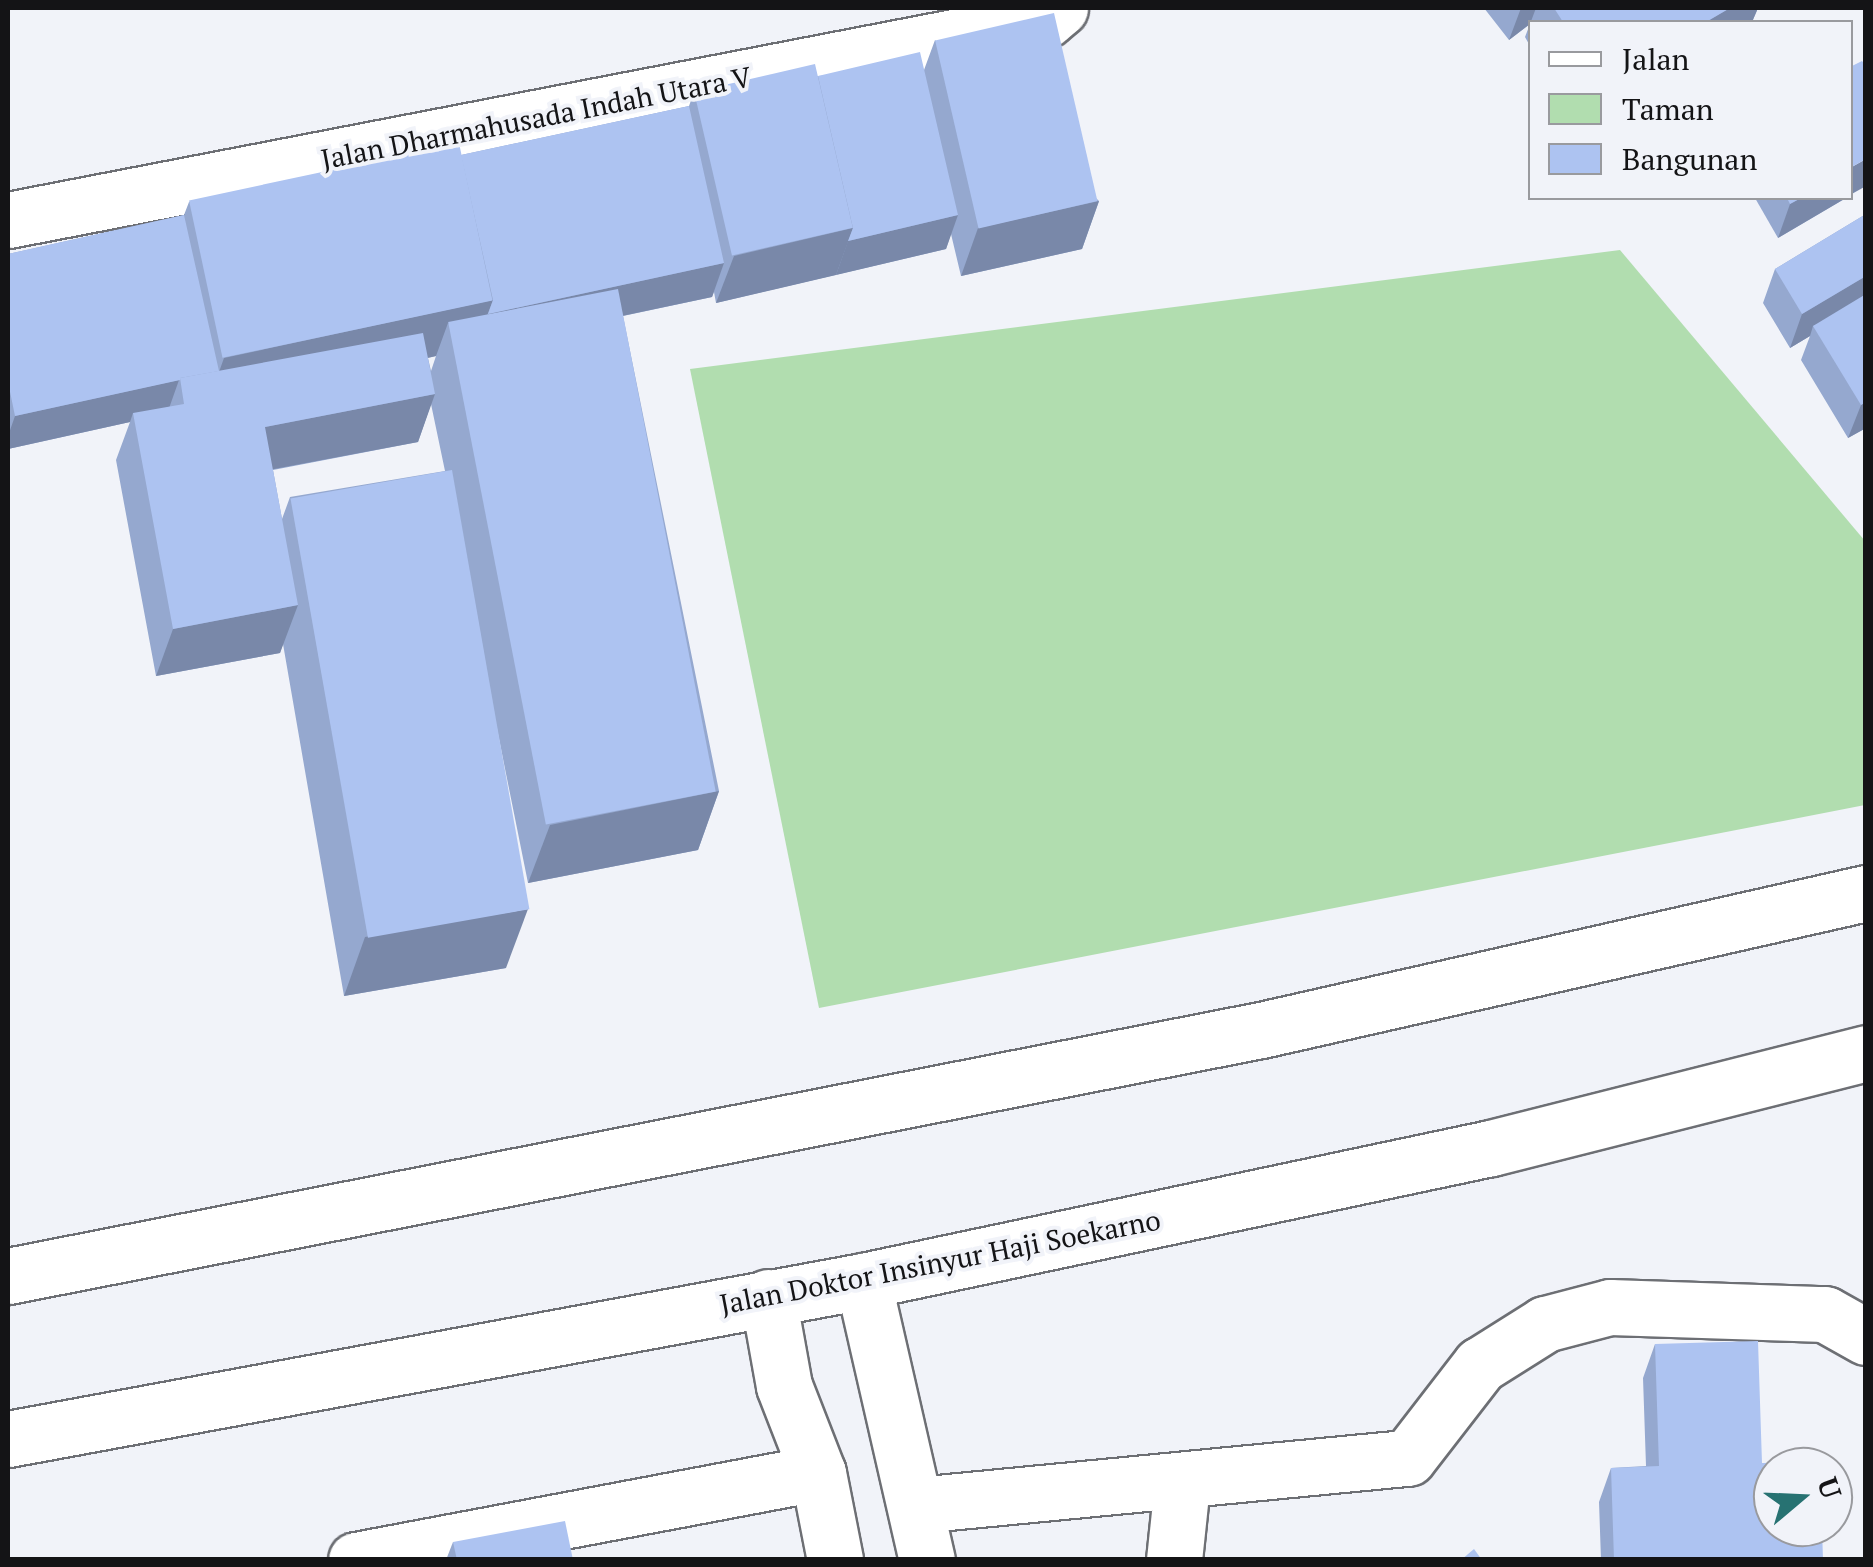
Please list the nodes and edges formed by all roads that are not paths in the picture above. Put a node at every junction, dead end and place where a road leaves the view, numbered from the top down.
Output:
1 (1060, 8) edge
2 (8, 220) edge
3 (1866, 893) edge
4 (1866, 1052) edge
5 (8, 1276) edge
6 (863, 1281) junction
7 (768, 1297) junction
8 (1866, 1337) edge
9 (8, 1439) edge
10 (818, 1473) junction
11 (1182, 1484) junction
12 (917, 1506) junction
13 (588, 1538) edge
14 (356, 1560) edge
15 (835, 1560) edge
16 (927, 1560) edge
17 (1174, 1560) edge

1 - 2 main road, Jalan Dharmahusada Indah Utara V
3 - 5 main road
4 - 6 main road, Jalan Doktor Insinyur Haji Soekarno
6 - 7 main road, Jalan Doktor Insinyur Haji Soekarno
6 - 12 main road
7 - 9 main road, Jalan Doktor Insinyur Haji Soekarno
7 - 10 main road
8 - 11 main road
10 - 13 main road
10 - 15 main road
11 - 12 main road
11 - 17 main road
12 - 16 main road
13 - 14 main road

